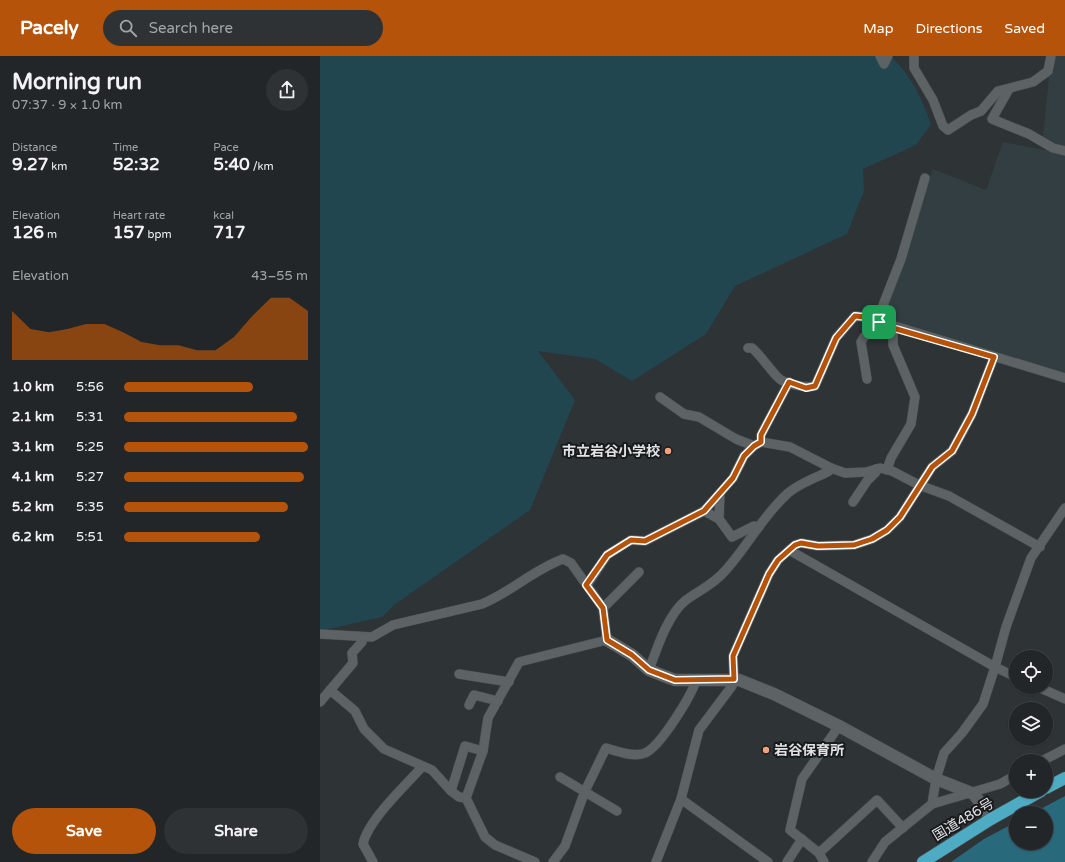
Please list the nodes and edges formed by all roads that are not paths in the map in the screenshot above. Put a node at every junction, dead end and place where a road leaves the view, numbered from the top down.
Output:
1 (880, 56) edge
2 (888, 56) edge
3 (914, 56) edge
4 (1051, 56) edge
5 (1009, 89) junction
6 (981, 111) junction
7 (992, 119) junction
8 (1065, 151) edge
9 (926, 178) dead end
10 (879, 322) junction
11 (893, 328) junction
12 (748, 348) dead end
13 (994, 357) junction
14 (1065, 378) edge
15 (867, 379) dead end
16 (789, 382) junction
17 (660, 397) dead end
18 (757, 444) junction
19 (831, 468) junction
20 (876, 469) junction
21 (887, 470) junction
22 (919, 485) junction
23 (720, 493) junction
24 (853, 502) dead end
25 (1065, 508) edge
26 (704, 511) junction
27 (719, 519) junction
28 (759, 527) junction
29 (1040, 547) junction
30 (789, 550) junction
31 (639, 572) dead end
32 (586, 585) junction
33 (603, 608) junction
34 (320, 634) edge
35 (360, 637) junction
36 (607, 640) junction
37 (995, 667) junction
38 (649, 670) junction
39 (1009, 673) edge
40 (460, 674) dead end
41 (734, 679) junction
42 (696, 680) junction
43 (509, 682) junction
44 (330, 690) junction
45 (1053, 694) edge
46 (1065, 700) edge
47 (498, 701) junction
48 (320, 702) edge
49 (469, 705) dead end
50 (839, 726) junction
51 (1065, 749) edge
52 (483, 752) junction
53 (1053, 755) edge
54 (422, 767) junction
55 (560, 777) dead end
56 (1065, 778) edge
57 (936, 779) junction
58 (1009, 779) edge
59 (1053, 784) edge
60 (451, 791) junction
61 (585, 791) junction
62 (969, 792) junction
63 (466, 798) junction
64 (1028, 798) edge
65 (681, 799) junction
66 (932, 804) junction
67 (618, 811) dead end
68 (991, 819) junction
69 (903, 828) junction
70 (802, 839) junction
71 (819, 853) junction
72 (373, 862) edge
73 (535, 862) edge
74 (553, 862) edge
75 (656, 862) edge
76 (768, 862) edge
77 (788, 862) edge
78 (824, 862) edge
79 (872, 862) edge
80 (923, 862) edge

1 - 2 street
3 - 6 street
4 - 5 street
5 - 6 street
5 - 7 street
6 - 7 street
7 - 8 street
9 - 10 street
10 - 11 street
10 - 15 street
10 - 16 street
11 - 13 street
11 - 21 street
12 - 16 street
13 - 14 street
13 - 22 street
16 - 18 street
17 - 18 street
18 - 19 street
18 - 23 street
19 - 20 street
19 - 28 street
20 - 21 street
20 - 24 street
21 - 22 street
22 - 29 street
22 - 30 street
23 - 26 street
23 - 27 street
25 - 29 street
26 - 27 street
26 - 32 street
27 - 28 street
28 - 38 street
29 - 37 street
30 - 37 street
30 - 41 street
31 - 33 street
32 - 33 street
32 - 35 street
33 - 36 street
34 - 35 street
35 - 44 street
36 - 38 street
36 - 43 street
37 - 39 street
37 - 57 street
38 - 42 street
40 - 43 street
41 - 42 street
41 - 50 street
41 - 65 street
42 - 61 street
43 - 47 street
44 - 48 street
44 - 54 street
45 - 46 street
47 - 49 street
47 - 52 street
50 - 57 street
50 - 70 street
51 - 53 street
52 - 60 street
52 - 63 street
54 - 60 street
54 - 72 street
55 - 61 street
56 - 59 highway
57 - 62 street
57 - 66 street
58 - 62 street
60 - 63 street
61 - 67 street
61 - 74 street
62 - 66 street
62 - 68 street
63 - 73 street
64 - 68 highway, 国道486号
65 - 75 street
65 - 76 street
66 - 69 street
68 - 80 highway, 国道486号
69 - 71 street
69 - 79 street
70 - 71 street
70 - 77 street
71 - 78 street

